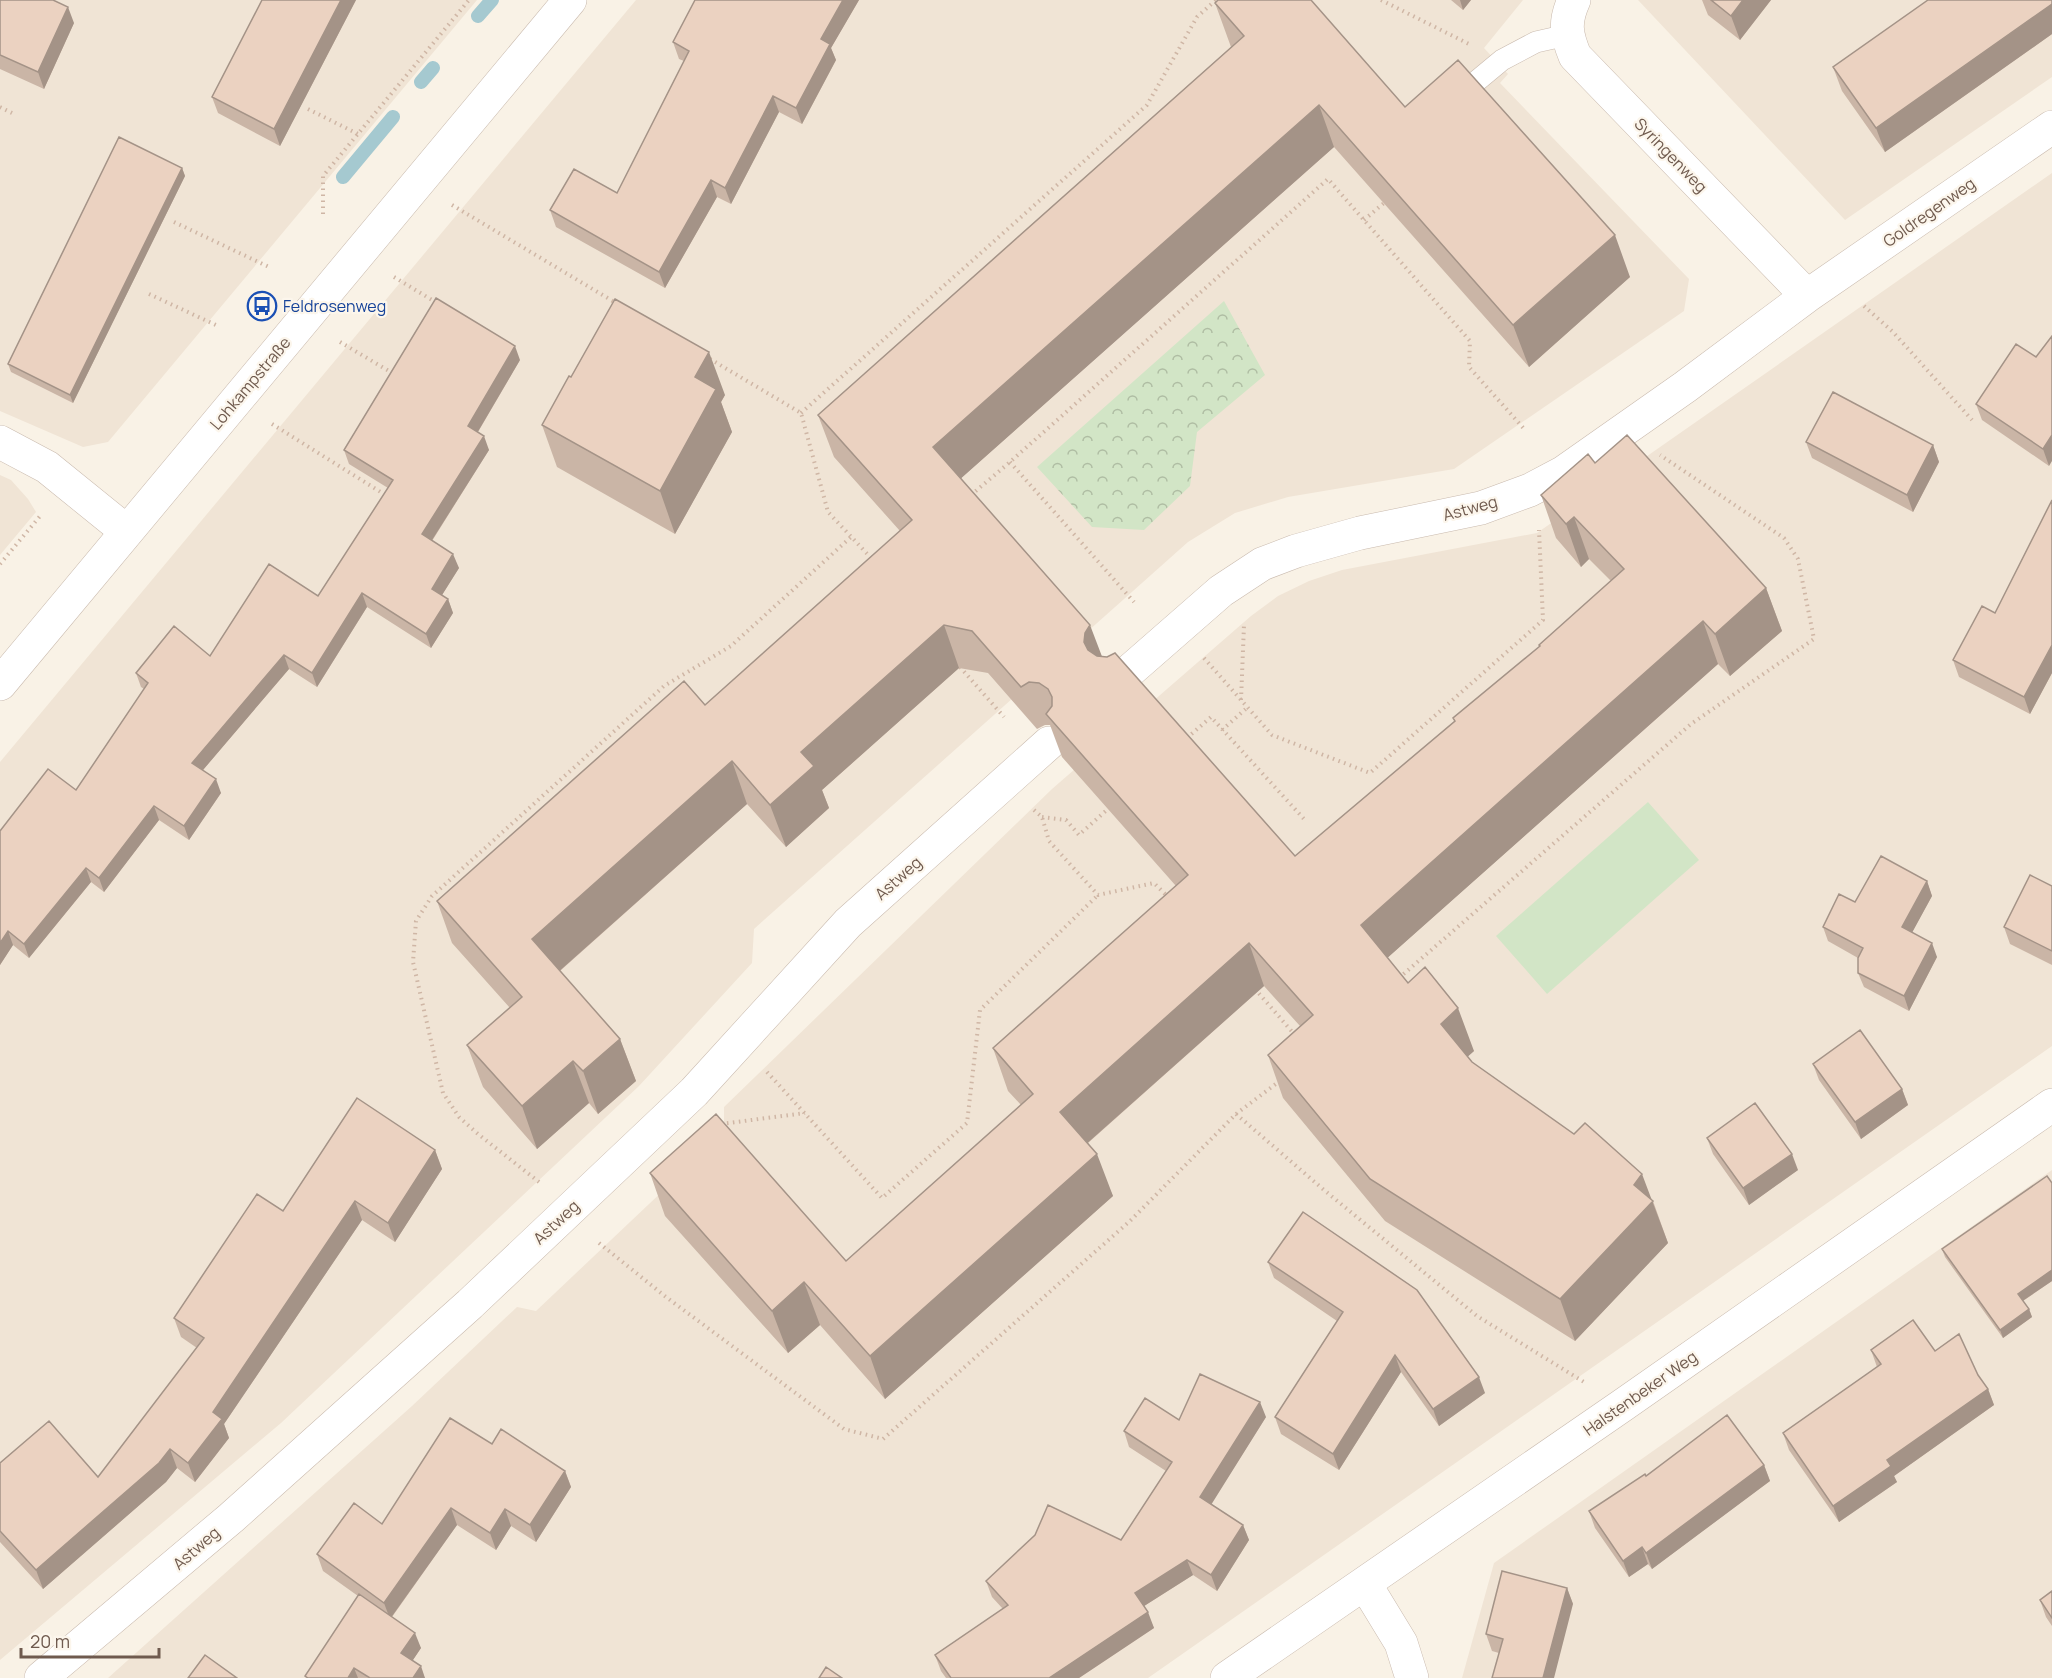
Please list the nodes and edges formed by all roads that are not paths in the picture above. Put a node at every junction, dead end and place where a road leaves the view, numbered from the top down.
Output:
1 (570, 0) edge
2 (1574, 0) edge
3 (1567, 35) junction
4 (1437, 115) edge
5 (2052, 128) edge
6 (1807, 297) junction
7 (0, 442) edge
8 (126, 531) junction
9 (1118, 681) edge
10 (0, 684) edge
11 (1049, 743) edge
12 (2052, 1105) edge
13 (1365, 1584) junction
14 (41, 1678) edge
15 (1227, 1678) edge
16 (1412, 1678) edge

1 - 8 street, Lohkampstraße
2 - 3 street
3 - 4 lane
3 - 6 street, Syringenweg
5 - 6 street, Goldregenweg
6 - 9 street, Astweg
7 - 8 street
8 - 10 street, Lohkampstraße
11 - 14 street, Astweg
12 - 13 street, Halstenbeker Weg
13 - 15 street, Halstenbeker Weg
13 - 16 street

